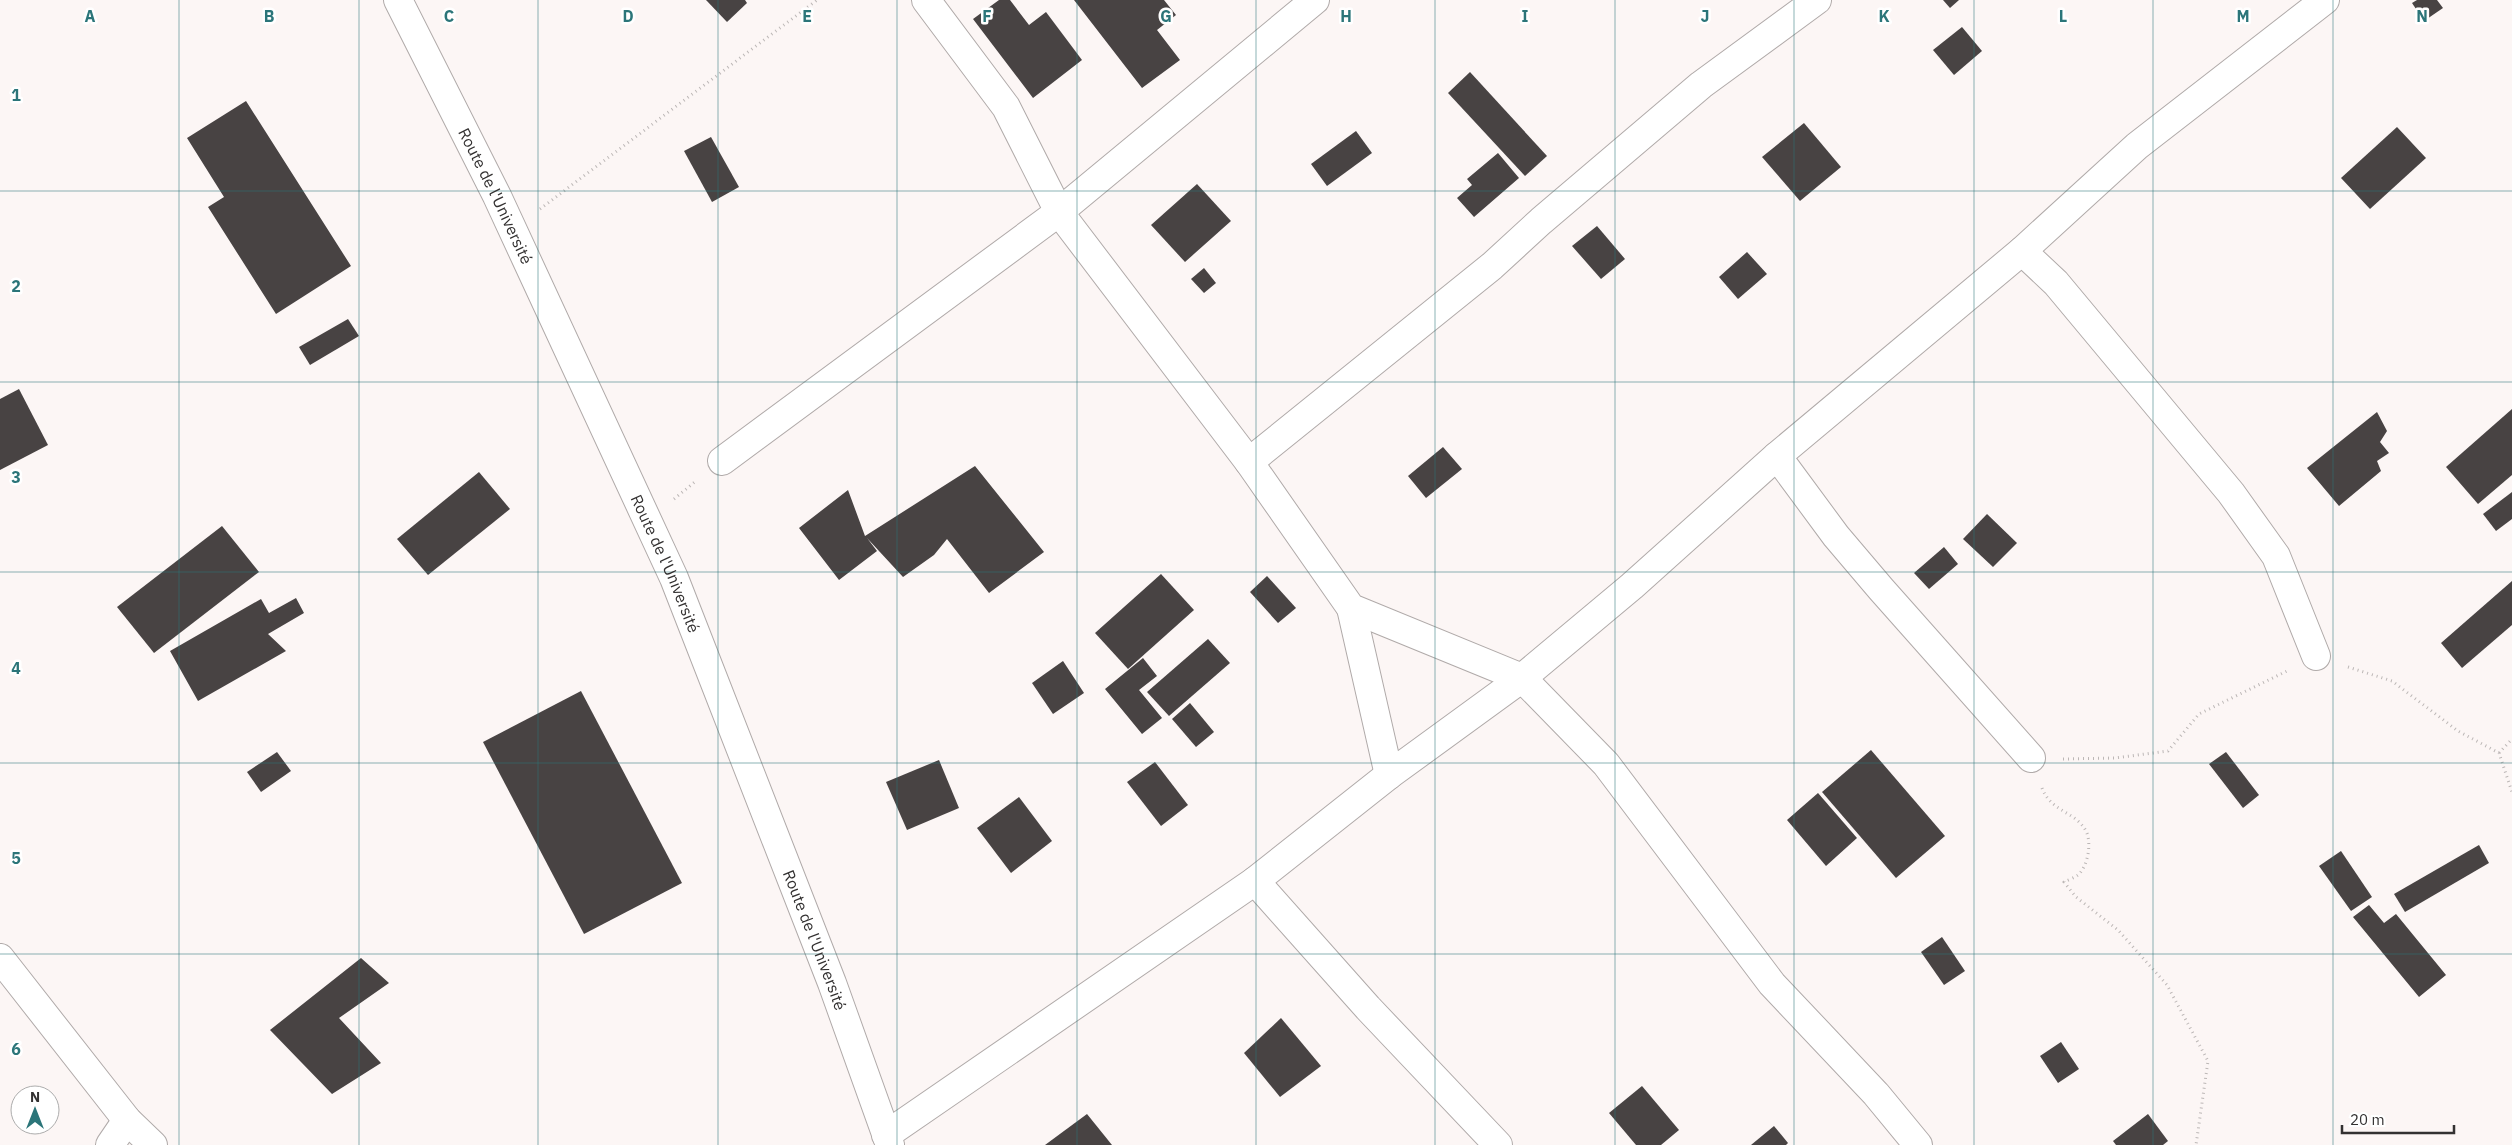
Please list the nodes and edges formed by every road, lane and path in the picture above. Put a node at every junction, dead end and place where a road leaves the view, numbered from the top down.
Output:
1 (398, 0) edge
2 (817, 0) edge
3 (926, 0) edge
4 (1315, 0) edge
5 (1817, 0) edge
6 (2325, 0) edge
7 (1059, 212) junction
8 (513, 230) junction
9 (2022, 251) junction
10 (1777, 456) junction
11 (722, 461) joint
12 (1249, 462) junction
13 (647, 520) junction
14 (1351, 608) junction
15 (2316, 656) junction
16 (1522, 678) junction
17 (2512, 739) edge
18 (2499, 753) junction
19 (2031, 758) junction
20 (1389, 775) junction
21 (2512, 792) edge
22 (1255, 881) junction
23 (0, 958) edge
24 (127, 1120) junction
25 (888, 1140) edge
26 (110, 1145) edge
27 (153, 1145) edge
28 (1498, 1145) edge
29 (1918, 1145) edge
30 (2196, 1145) edge

1 - 8 street, Route de l'Université
2 - 8 path
3 - 7 street
4 - 7 street
5 - 12 street
6 - 9 street
7 - 11 street
7 - 12 street
8 - 13 street, Route de l'Université
9 - 10 street
9 - 15 street
10 - 16 street
10 - 19 street
11 - 13 path
12 - 14 street
13 - 25 street, Route de l'Université
14 - 16 street
14 - 20 street
15 - 18 path
15 - 19 path
16 - 20 street
16 - 29 street
17 - 18 path
18 - 21 path
19 - 30 path
20 - 22 street
22 - 25 street
22 - 28 street
23 - 24 street
24 - 26 street
24 - 27 street

